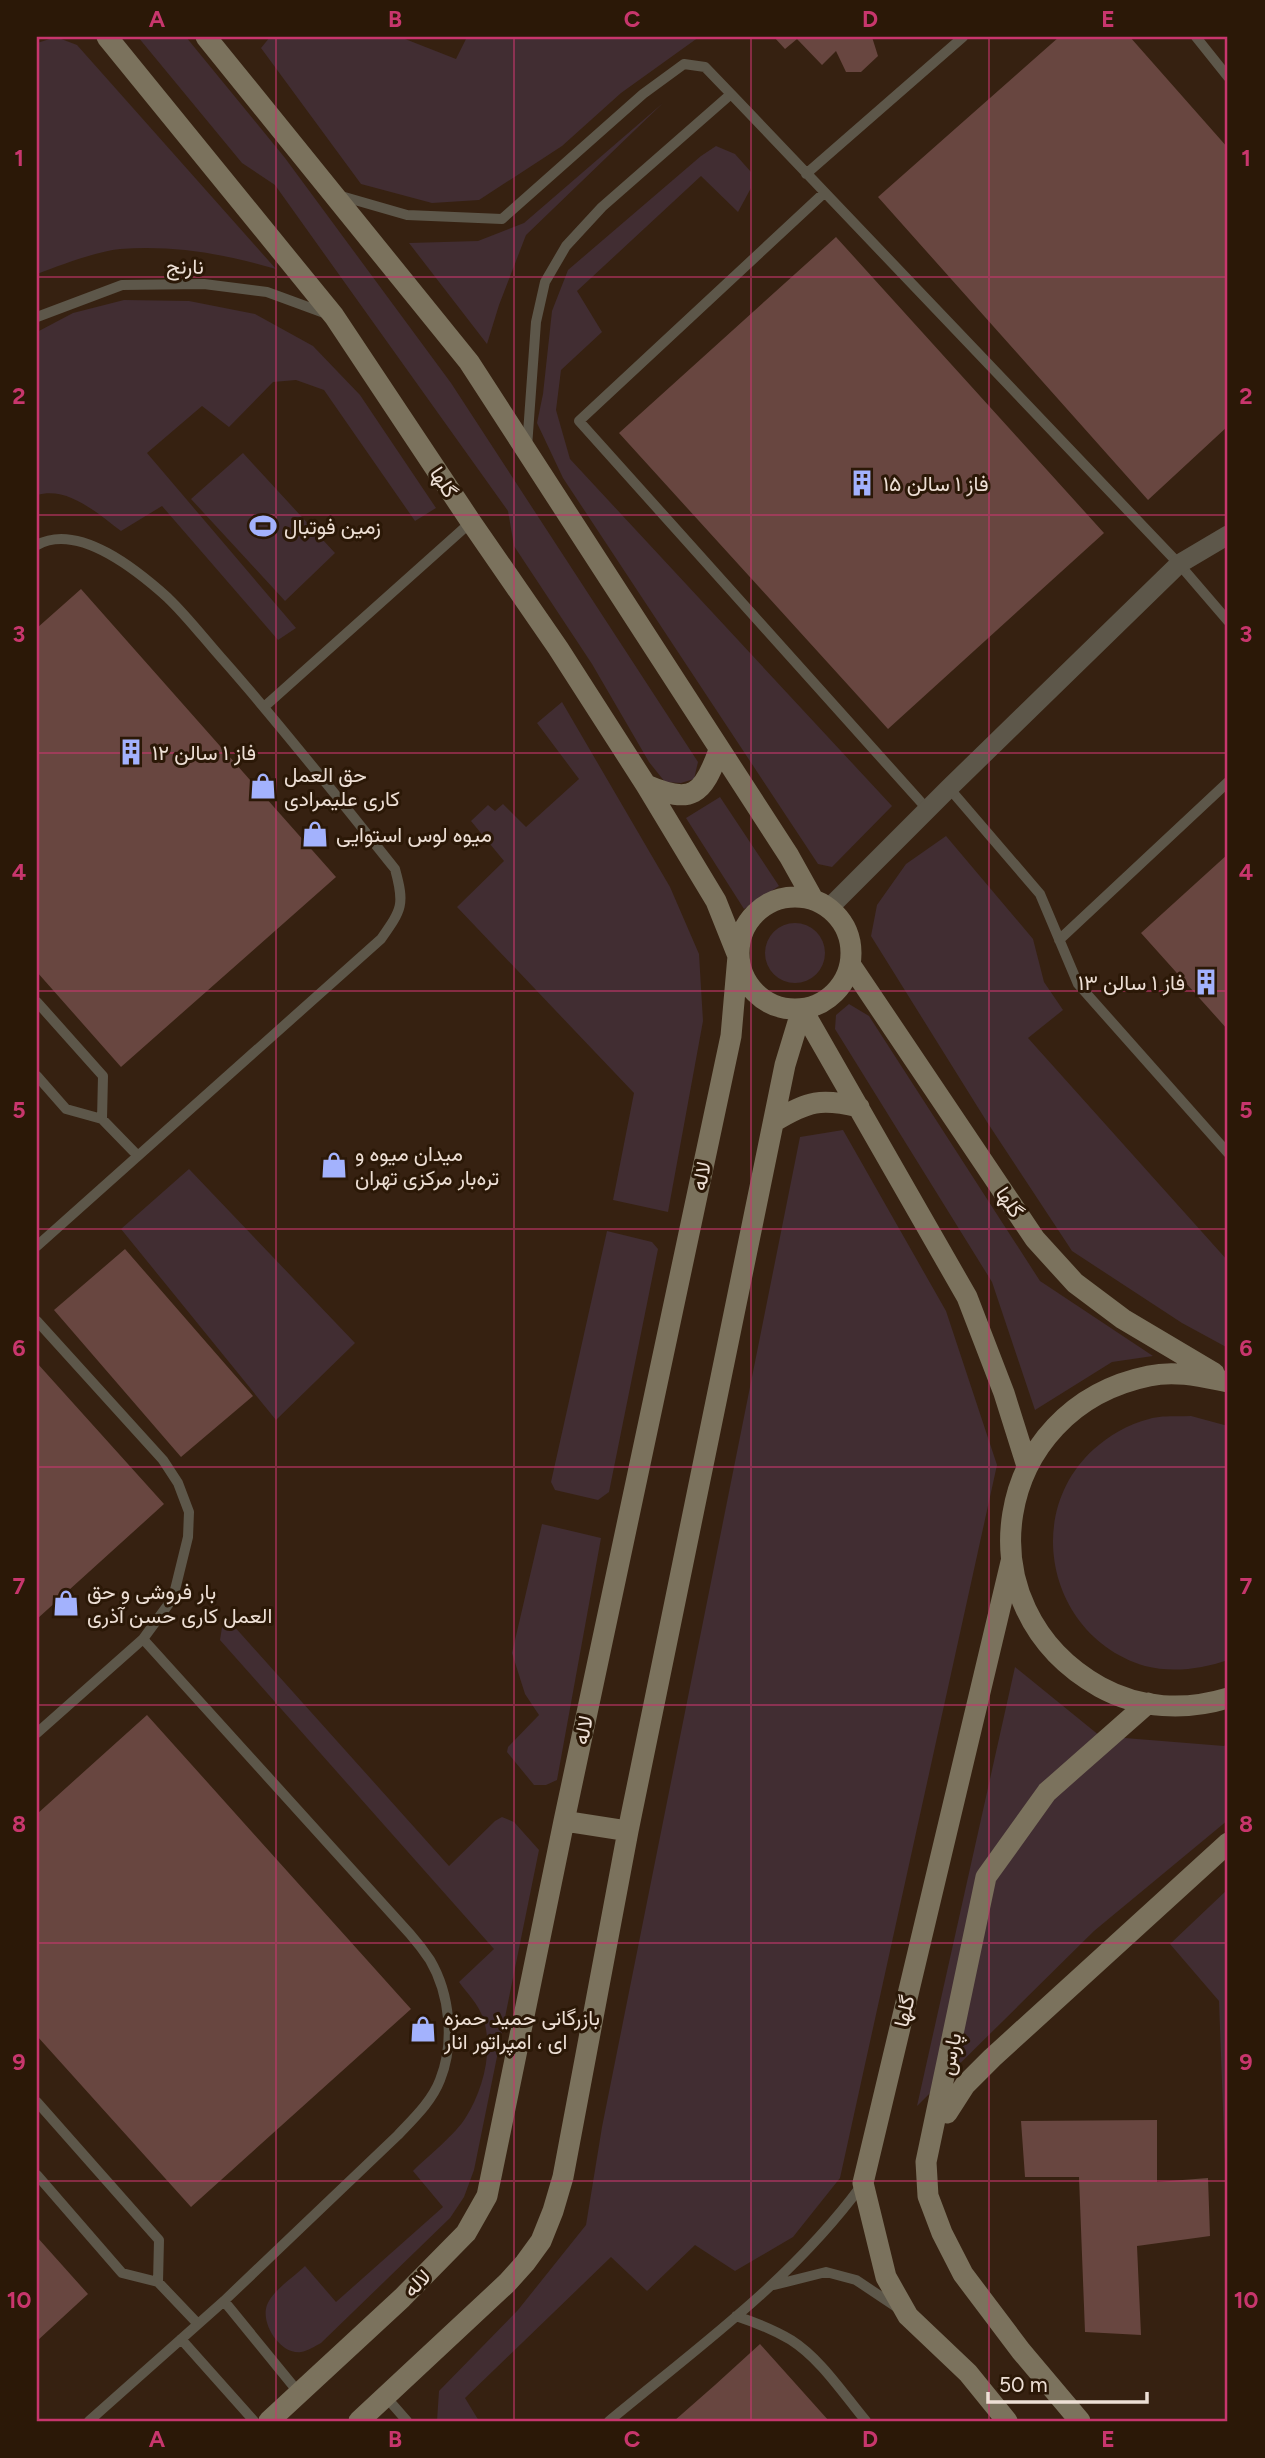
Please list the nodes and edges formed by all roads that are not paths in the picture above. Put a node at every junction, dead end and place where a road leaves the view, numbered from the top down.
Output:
1 (107, 37) edge
2 (206, 37) edge
3 (964, 37) edge
4 (1196, 37) edge
5 (1228, 77) edge
6 (731, 94) junction
7 (806, 174) junction
8 (824, 193) junction
9 (334, 194) junction
10 (334, 316) junction
11 (37, 317) edge
12 (527, 451) junction
13 (471, 522) junction
14 (1228, 535) edge
15 (37, 545) edge
16 (1179, 564) junction
17 (1228, 621) edge
18 (264, 707) junction
19 (719, 751) junction
20 (1228, 782) edge
21 (646, 785) junction
22 (949, 788) junction
23 (928, 810) junction
24 (821, 904) junction
25 (1059, 940) junction
26 (738, 956) junction
27 (850, 964) junction
28 (37, 1002) edge
29 (802, 1009) junction
30 (37, 1076) edge
31 (859, 1107) junction
32 (102, 1119) junction
33 (775, 1121) junction
34 (1228, 1153) edge
35 (138, 1156) junction
36 (37, 1245) edge
37 (37, 1321) edge
38 (1228, 1382) edge
39 (1027, 1466) junction
40 (1011, 1562) junction
41 (143, 1639) junction
42 (1228, 1698) edge
43 (1148, 1703) junction
44 (37, 1733) edge
45 (564, 1821) junction
46 (628, 1831) junction
47 (1228, 1843) edge
48 (37, 2102) edge
49 (947, 2113) dead end
50 (37, 2175) edge
51 (863, 2183) junction
52 (158, 2282) junction
53 (773, 2285) junction
54 (224, 2301) junction
55 (736, 2316) junction
56 (908, 2316) junction
57 (198, 2324) junction
58 (181, 2339) junction
59 (299, 2393) junction
60 (386, 2397) junction
61 (281, 2418) edge
62 (89, 2421) edge
63 (254, 2421) edge
64 (359, 2421) edge
65 (407, 2421) edge
66 (609, 2421) edge
67 (866, 2421) edge
68 (1007, 2421) edge
69 (1080, 2421) edge

1 - 10 street, گلها
2 - 9 street
3 - 7 lane
4 - 5 lane
6 - 7 lane
6 - 9 lane
6 - 12 lane
7 - 8 lane
8 - 16 lane
8 - 23 lane
9 - 12 street
10 - 11 lane, نارنج
10 - 13 street, گلها
12 - 19 street
13 - 18 lane
13 - 21 street, گلها
14 - 16 street
15 - 18 lane
16 - 17 lane
16 - 22 street
18 - 35 lane
19 - 21 street
19 - 24 street
20 - 25 lane
21 - 26 street, گلها
22 - 23 street
22 - 25 lane
23 - 24 street
24 - 26 street
24 - 27 street
25 - 34 lane
26 - 29 street
26 - 45 street, لاله
27 - 29 street
27 - 38 street, گلها
28 - 32 lane
29 - 31 street
29 - 33 street
30 - 32 lane
31 - 33 street
31 - 39 street
32 - 35 lane
33 - 46 street
35 - 36 lane
37 - 41 lane
38 - 39 street
39 - 40 street
40 - 43 street
40 - 51 street, گلها
41 - 44 lane
41 - 54 lane
42 - 43 street
43 - 69 street, پارس
45 - 46 street
45 - 59 street, لاله
46 - 60 street
47 - 49 street, پارس
48 - 52 lane
50 - 52 lane
51 - 53 lane
51 - 56 street, گلها
52 - 57 lane
53 - 55 lane
53 - 56 lane
54 - 57 lane
54 - 59 lane
55 - 66 lane
55 - 67 lane
56 - 68 street, گلها
57 - 58 lane
58 - 62 lane
58 - 63 lane
59 - 61 street, لاله
60 - 64 street
60 - 65 lane

